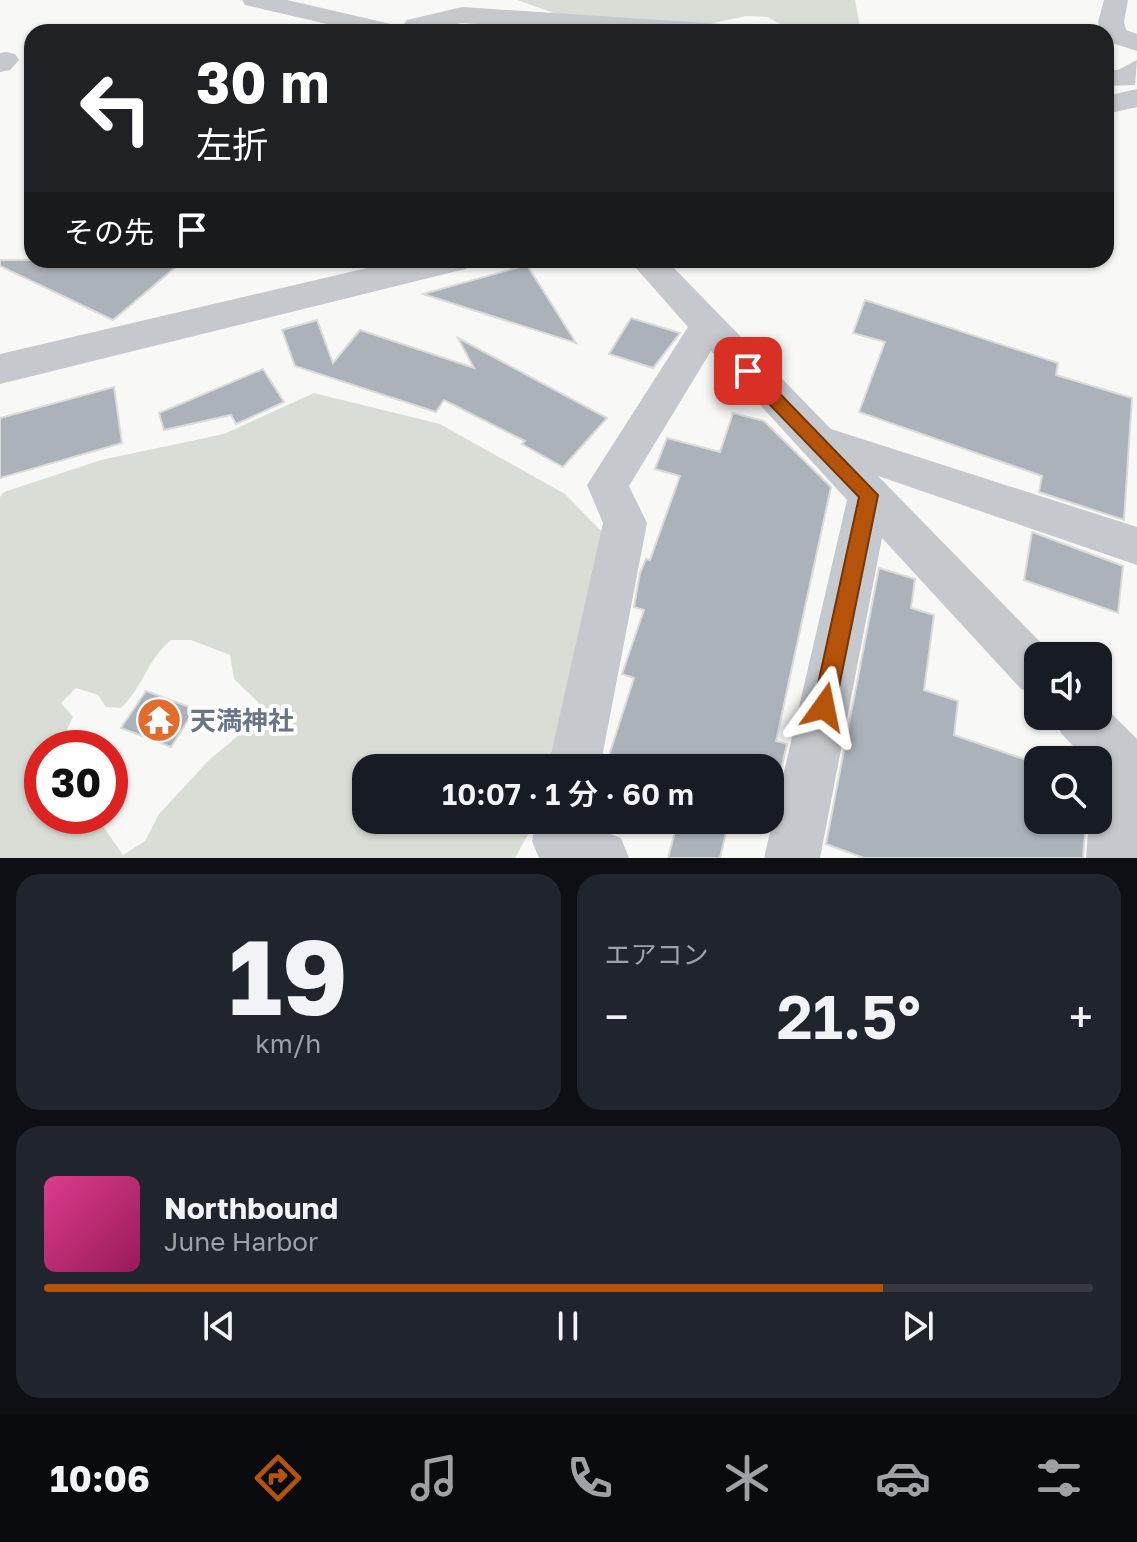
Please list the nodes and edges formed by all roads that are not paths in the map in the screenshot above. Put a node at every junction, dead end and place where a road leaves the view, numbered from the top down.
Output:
1 (254, 0) edge
2 (409, 24) edge
3 (599, 24) edge
4 (1114, 33) edge
5 (1137, 43) edge
6 (1137, 68) edge
7 (1114, 78) edge
8 (1137, 98) edge
9 (1114, 103) edge
10 (420, 268) edge
11 (653, 268) edge
12 (707, 327) junction
13 (0, 369) edge
14 (811, 437) junction
15 (869, 495) junction
16 (1137, 546) edge
17 (1024, 658) edge
18 (1092, 730) edge
19 (577, 754) edge
20 (1128, 767) edge
21 (560, 834) edge
22 (601, 858) edge
23 (792, 858) edge
24 (1114, 858) edge

1 - 2 street
2 - 3 street
4 - 5 street
6 - 7 street
8 - 9 street
10 - 13 street
11 - 12 street
12 - 14 street
12 - 19 street
14 - 15 street
14 - 16 street
15 - 17 street
15 - 23 street
18 - 20 street
20 - 24 street
21 - 22 street

